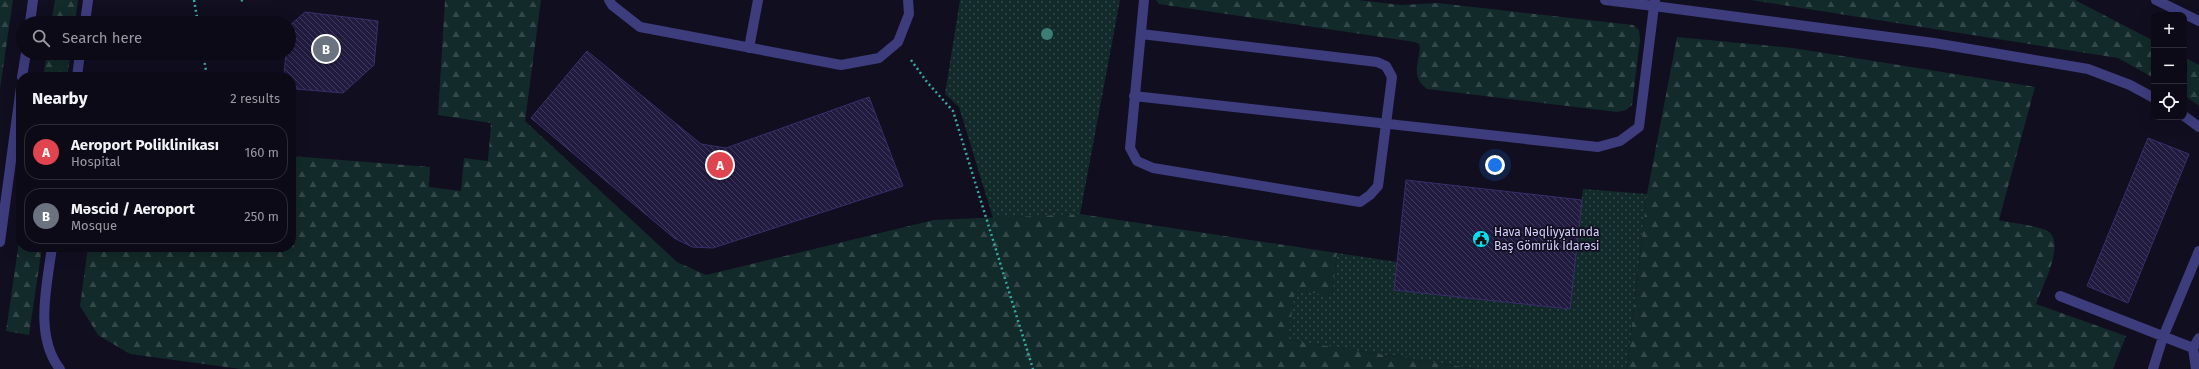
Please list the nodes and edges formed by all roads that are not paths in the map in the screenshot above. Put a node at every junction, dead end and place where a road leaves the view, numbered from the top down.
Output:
1 (33, 0) edge
2 (88, 0) edge
3 (609, 0) edge
4 (758, 0) edge
5 (908, 0) edge
6 (1144, 0) edge
7 (1605, 0) edge
8 (2156, 0) edge
9 (1655, 3) edge
10 (31, 16) edge
11 (86, 16) edge
12 (2199, 21) edge
13 (1141, 34) junction
14 (749, 48) junction
15 (25, 60) edge
16 (79, 60) edge
17 (23, 72) edge
18 (78, 72) edge
19 (1134, 96) junction
20 (2151, 96) edge
21 (2187, 118) edge
22 (1386, 123) junction
23 (16, 124) edge
24 (2199, 127) edge
25 (0, 242) edge
26 (2199, 251) edge
27 (51, 252) edge
28 (2060, 296) dead end
29 (2163, 337) junction
30 (2199, 338) edge
31 (2192, 348) junction
32 (60, 369) edge
33 (2153, 369) edge
34 (2196, 369) edge

1 - 10 lane
2 - 11 lane
3 - 14 lane
4 - 14 lane
5 - 14 lane
6 - 13 lane
7 - 9 lane
8 - 12 lane
9 - 20 lane
9 - 22 lane
13 - 19 lane
13 - 22 lane
15 - 17 lane
16 - 18 lane
19 - 22 lane
19 - 22 lane
21 - 24 lane
23 - 25 lane
26 - 29 lane
27 - 32 lane
28 - 29 lane
29 - 31 lane
29 - 33 lane
30 - 31 lane
31 - 34 lane

